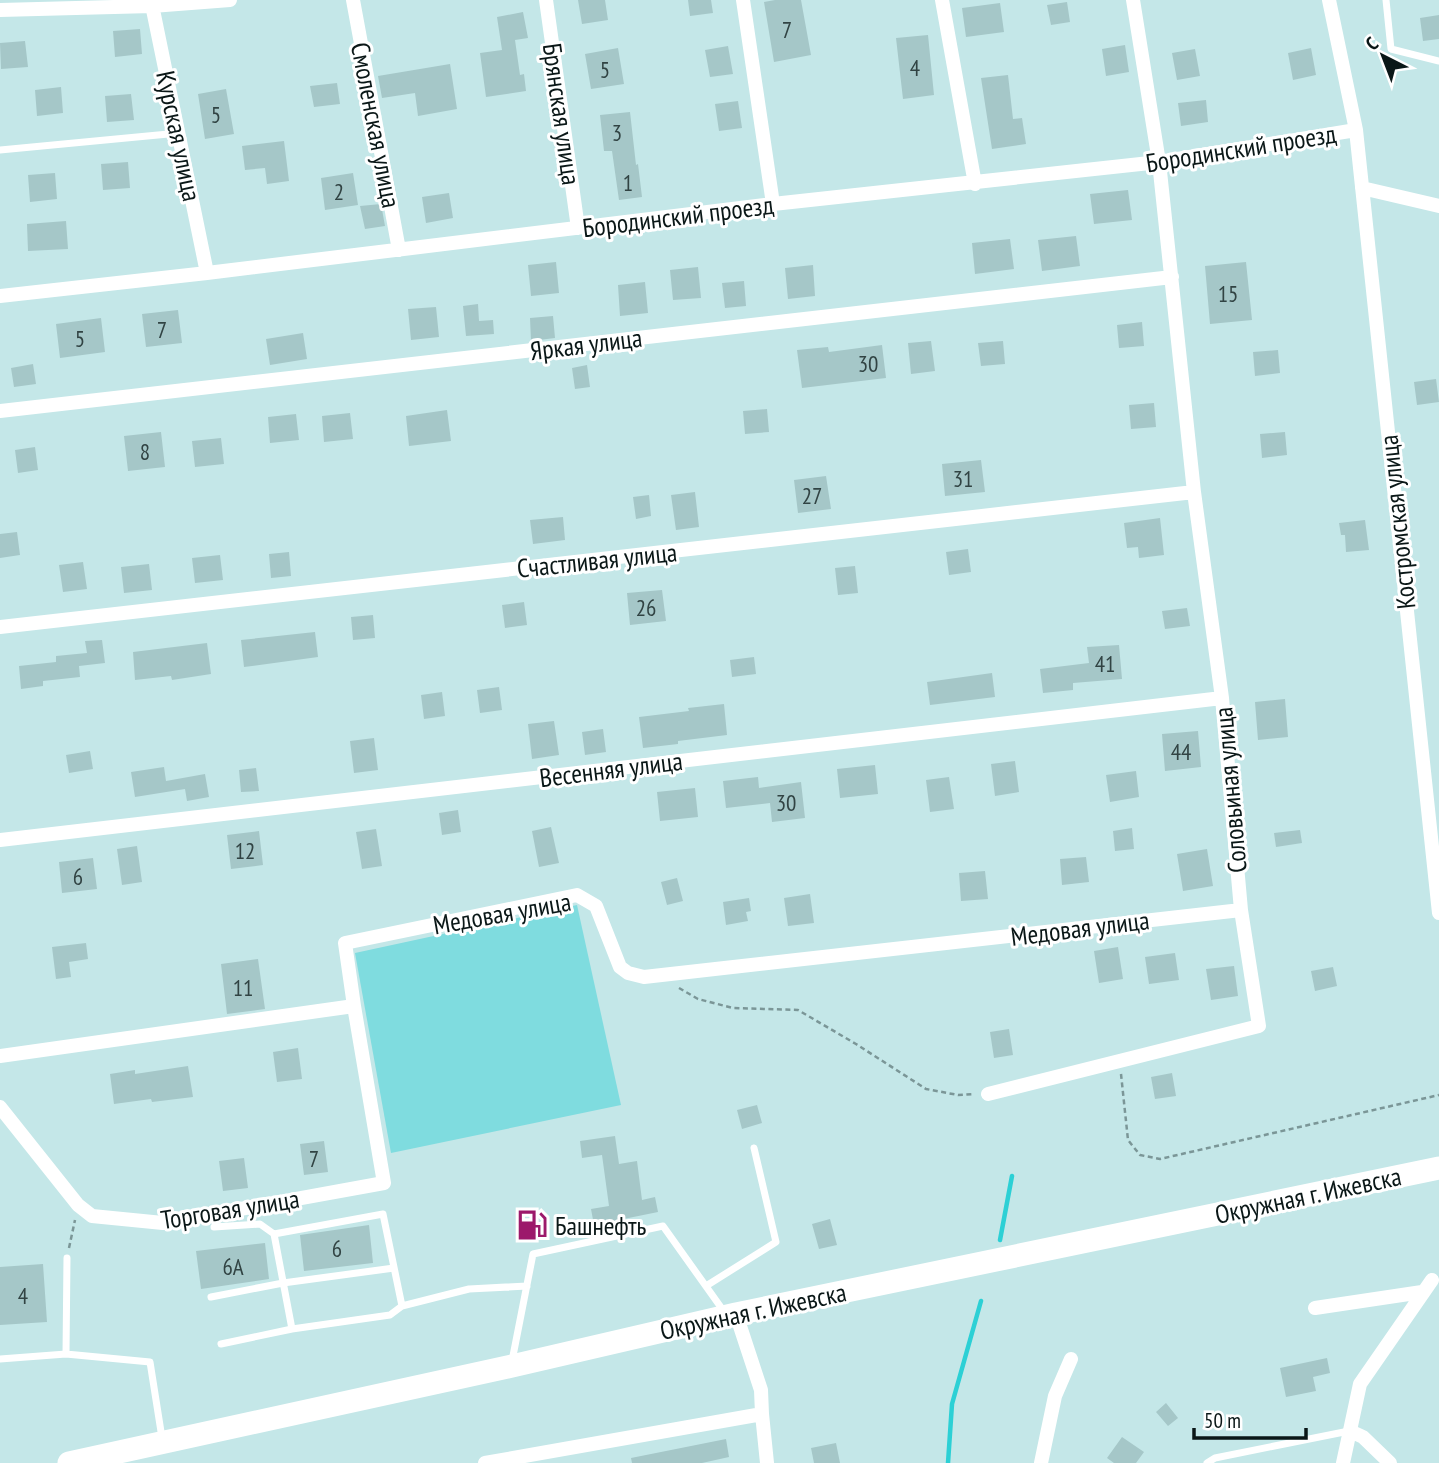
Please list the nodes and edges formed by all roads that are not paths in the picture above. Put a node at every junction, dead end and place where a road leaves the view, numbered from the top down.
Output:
1 (230, 0) edge
2 (353, 0) edge
3 (546, 0) edge
4 (743, 0) edge
5 (942, 0) edge
6 (1133, 0) edge
7 (1329, 0) edge
8 (1385, 0) edge
9 (152, 3) edge
10 (0, 10) edge
11 (1439, 61) edge
12 (1356, 130) junction
13 (179, 133) junction
14 (0, 150) edge
15 (1159, 162) junction
16 (975, 184) junction
17 (1362, 188) junction
18 (773, 204) junction
19 (1439, 206) edge
20 (578, 228) junction
21 (399, 250) junction
22 (207, 273) junction
23 (1172, 277) junction
24 (0, 296) edge
25 (0, 411) edge
26 (1195, 492) junction
27 (0, 627) edge
28 (1222, 698) junction
29 (0, 840) edge
30 (1241, 910) junction
31 (1439, 913) edge
32 (354, 1006) junction
33 (0, 1056) edge
34 (988, 1094) road end
35 (0, 1107) edge
36 (754, 1148) dead end
37 (1439, 1168) edge
38 (214, 1227) dead end
39 (274, 1234) junction
40 (67, 1258) road end
41 (394, 1268) junction
42 (1432, 1280) dead end
43 (283, 1283) junction
44 (527, 1286) junction
45 (706, 1286) junction
46 (1422, 1292) junction
47 (211, 1297) dead end
48 (402, 1306) junction
49 (1315, 1308) dead end
50 (732, 1315) junction
51 (292, 1329) junction
52 (220, 1344) dead end
53 (66, 1354) junction
54 (0, 1359) edge
55 (1071, 1359) dead end
56 (512, 1366) junction
57 (762, 1414) junction
58 (1350, 1431) junction
59 (162, 1443) junction
60 (69, 1463) edge
61 (485, 1463) edge
62 (767, 1463) edge
63 (1041, 1463) edge
64 (1207, 1463) edge
65 (1343, 1463) edge
66 (1390, 1463) edge

1 - 9 street
2 - 21 street, Смоленская улица
3 - 20 street, Брянская улица
4 - 18 street
5 - 16 street
6 - 15 street, Соловьиная улица
7 - 12 street, Костромская улица
8 - 11 lane
9 - 10 street
9 - 13 street, Курская улица
12 - 15 street, Бородинский проезд
12 - 17 street, Костромская улица
13 - 14 lane
13 - 22 street, Курская улица
15 - 16 street, Бородинский проезд
15 - 23 street, Соловьиная улица
16 - 18 street, Бородинский проезд
17 - 19 street
17 - 31 street, Костромская улица
18 - 20 street, Бородинский проезд
20 - 21 street, Бородинский проезд
21 - 22 street, Бородинский проезд
22 - 24 street, Бородинский проезд
23 - 25 street, Яркая улица
23 - 26 street, Соловьиная улица
26 - 27 street, Счастливая улица
26 - 28 street, Соловьиная улица
28 - 29 street, Весенняя улица
28 - 30 street, Соловьиная улица
30 - 32 street, Медовая улица
30 - 34 street, Соловьиная улица
32 - 33 street
32 - 35 street, Торговая улица
36 - 45 lane
37 - 50 main road, Окружная г. Ижевска
38 - 39 lane
39 - 41 lane
39 - 43 lane
40 - 53 lane
41 - 43 lane
41 - 48 lane
42 - 46 street
43 - 47 lane
43 - 51 lane
44 - 45 lane
44 - 48 lane
44 - 56 lane
45 - 50 lane
46 - 49 street
46 - 58 street
48 - 51 lane
50 - 56 main road, Окружная г. Ижевска
50 - 57 street
51 - 52 lane
53 - 54 lane
53 - 59 lane
55 - 63 street
56 - 59 main road, Окружная г. Ижевска
57 - 61 street
57 - 62 street
58 - 64 lane
58 - 65 street
58 - 66 street
59 - 60 main road, Окружная г. Ижевска

